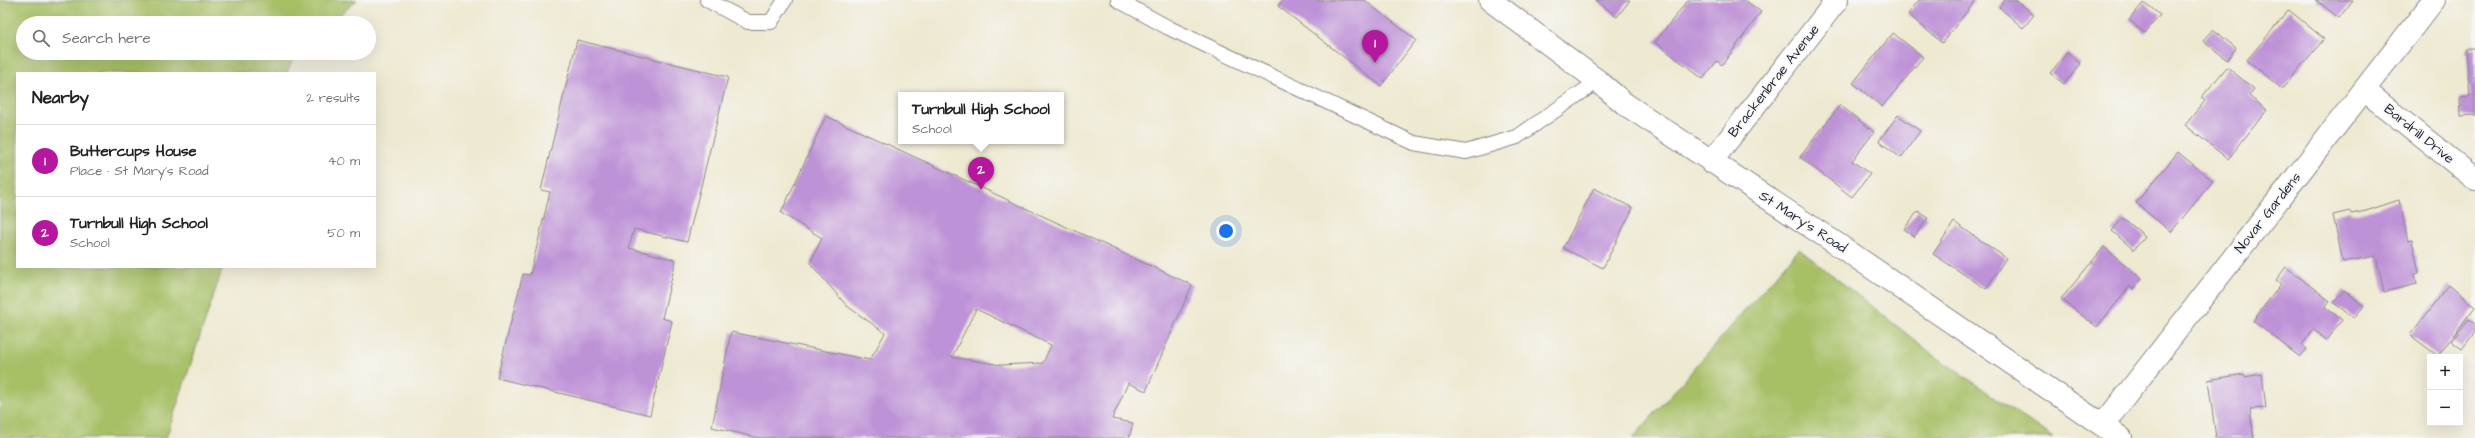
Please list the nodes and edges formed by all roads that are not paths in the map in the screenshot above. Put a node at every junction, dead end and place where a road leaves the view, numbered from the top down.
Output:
1 (707, 0) edge
2 (785, 0) edge
3 (1118, 0) edge
4 (1490, 0) edge
5 (1837, 0) edge
6 (2434, 0) edge
7 (1598, 81) junction
8 (2364, 90) junction
9 (1711, 162) junction
10 (2475, 179) edge
11 (2103, 426) junction
12 (2121, 438) edge

1 - 2 lane
3 - 7 lane
4 - 7 street, St Mary's Road
5 - 9 street, Brackenbrae Avenue
6 - 8 street, Novar Gardens
7 - 9 street, St Mary's Road
8 - 10 street, Bardrill Drive
8 - 11 street, Novar Gardens
9 - 11 street, St Mary's Road
11 - 12 street, St Mary's Road

